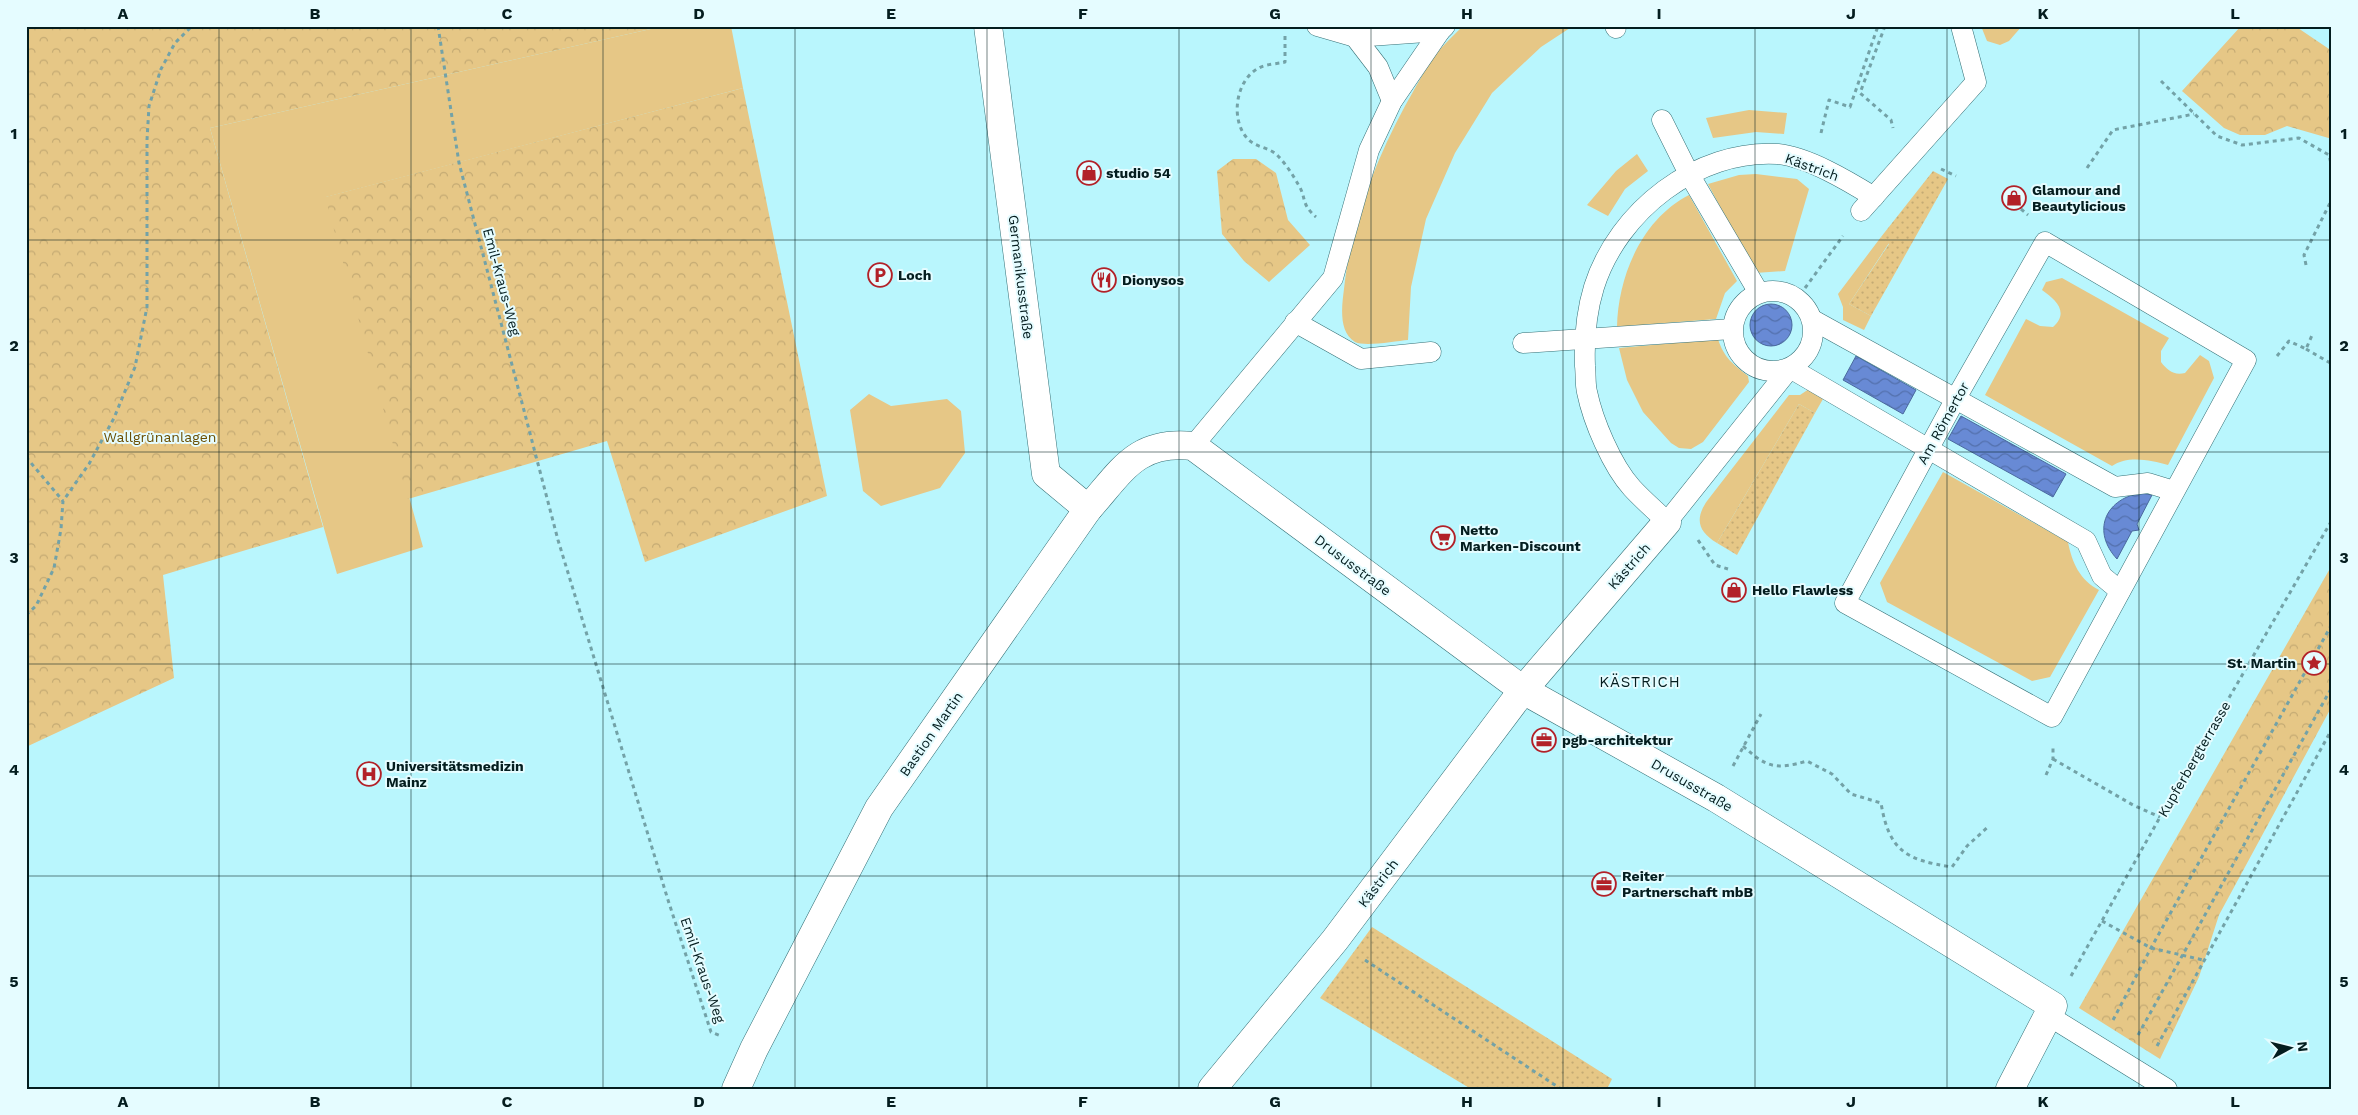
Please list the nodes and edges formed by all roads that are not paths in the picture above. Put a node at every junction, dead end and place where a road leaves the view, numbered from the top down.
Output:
1 (988, 26) edge
2 (1317, 26) edge
3 (1961, 26) edge
4 (1442, 29) edge
5 (1355, 37) junction
6 (1392, 101) junction
7 (1662, 120) dead end
8 (1689, 174) junction
9 (1759, 293) junction
10 (1813, 320) junction
11 (1295, 322) junction
12 (1732, 329) junction
13 (1584, 338) junction
14 (1523, 343) dead end
15 (1431, 352) dead end
16 (1790, 368) junction
17 (1955, 400) junction
18 (1193, 446) junction
19 (1929, 449) junction
20 (2174, 491) junction
21 (1088, 509) junction
22 (1673, 516) junction
23 (2120, 591) junction
24 (1523, 690) junction
25 (2051, 1011) junction
26 (2154, 1081) edge
27 (736, 1089) edge
28 (1212, 1089) edge
29 (2010, 1089) edge

1 - 21 street, Germanikusstraße
2 - 5 lane
3 - 8 lane, Kästrich
4 - 5 lane
4 - 6 lane
5 - 6 lane
6 - 11 lane
7 - 8 lane
8 - 9 lane
8 - 13 lane, Kästrich
9 - 10 lane
9 - 12 lane
10 - 16 lane
10 - 17 lane
11 - 15 lane
11 - 18 lane
12 - 13 lane
12 - 16 lane
13 - 14 lane
13 - 22 lane, Kästrich
16 - 19 lane
16 - 22 lane
17 - 19 lane, Am Römertor
17 - 20 lane
17 - 20 lane, Am Römertor
18 - 21 street, Bastion Martin
18 - 24 street, Drususstraße
19 - 23 lane
19 - 23 lane, Am Römertor
20 - 23 lane
21 - 27 street, Bastion Martin
22 - 24 street, Kästrich
24 - 25 street, Drususstraße
24 - 28 street, Kästrich
25 - 26 lane
25 - 29 street

